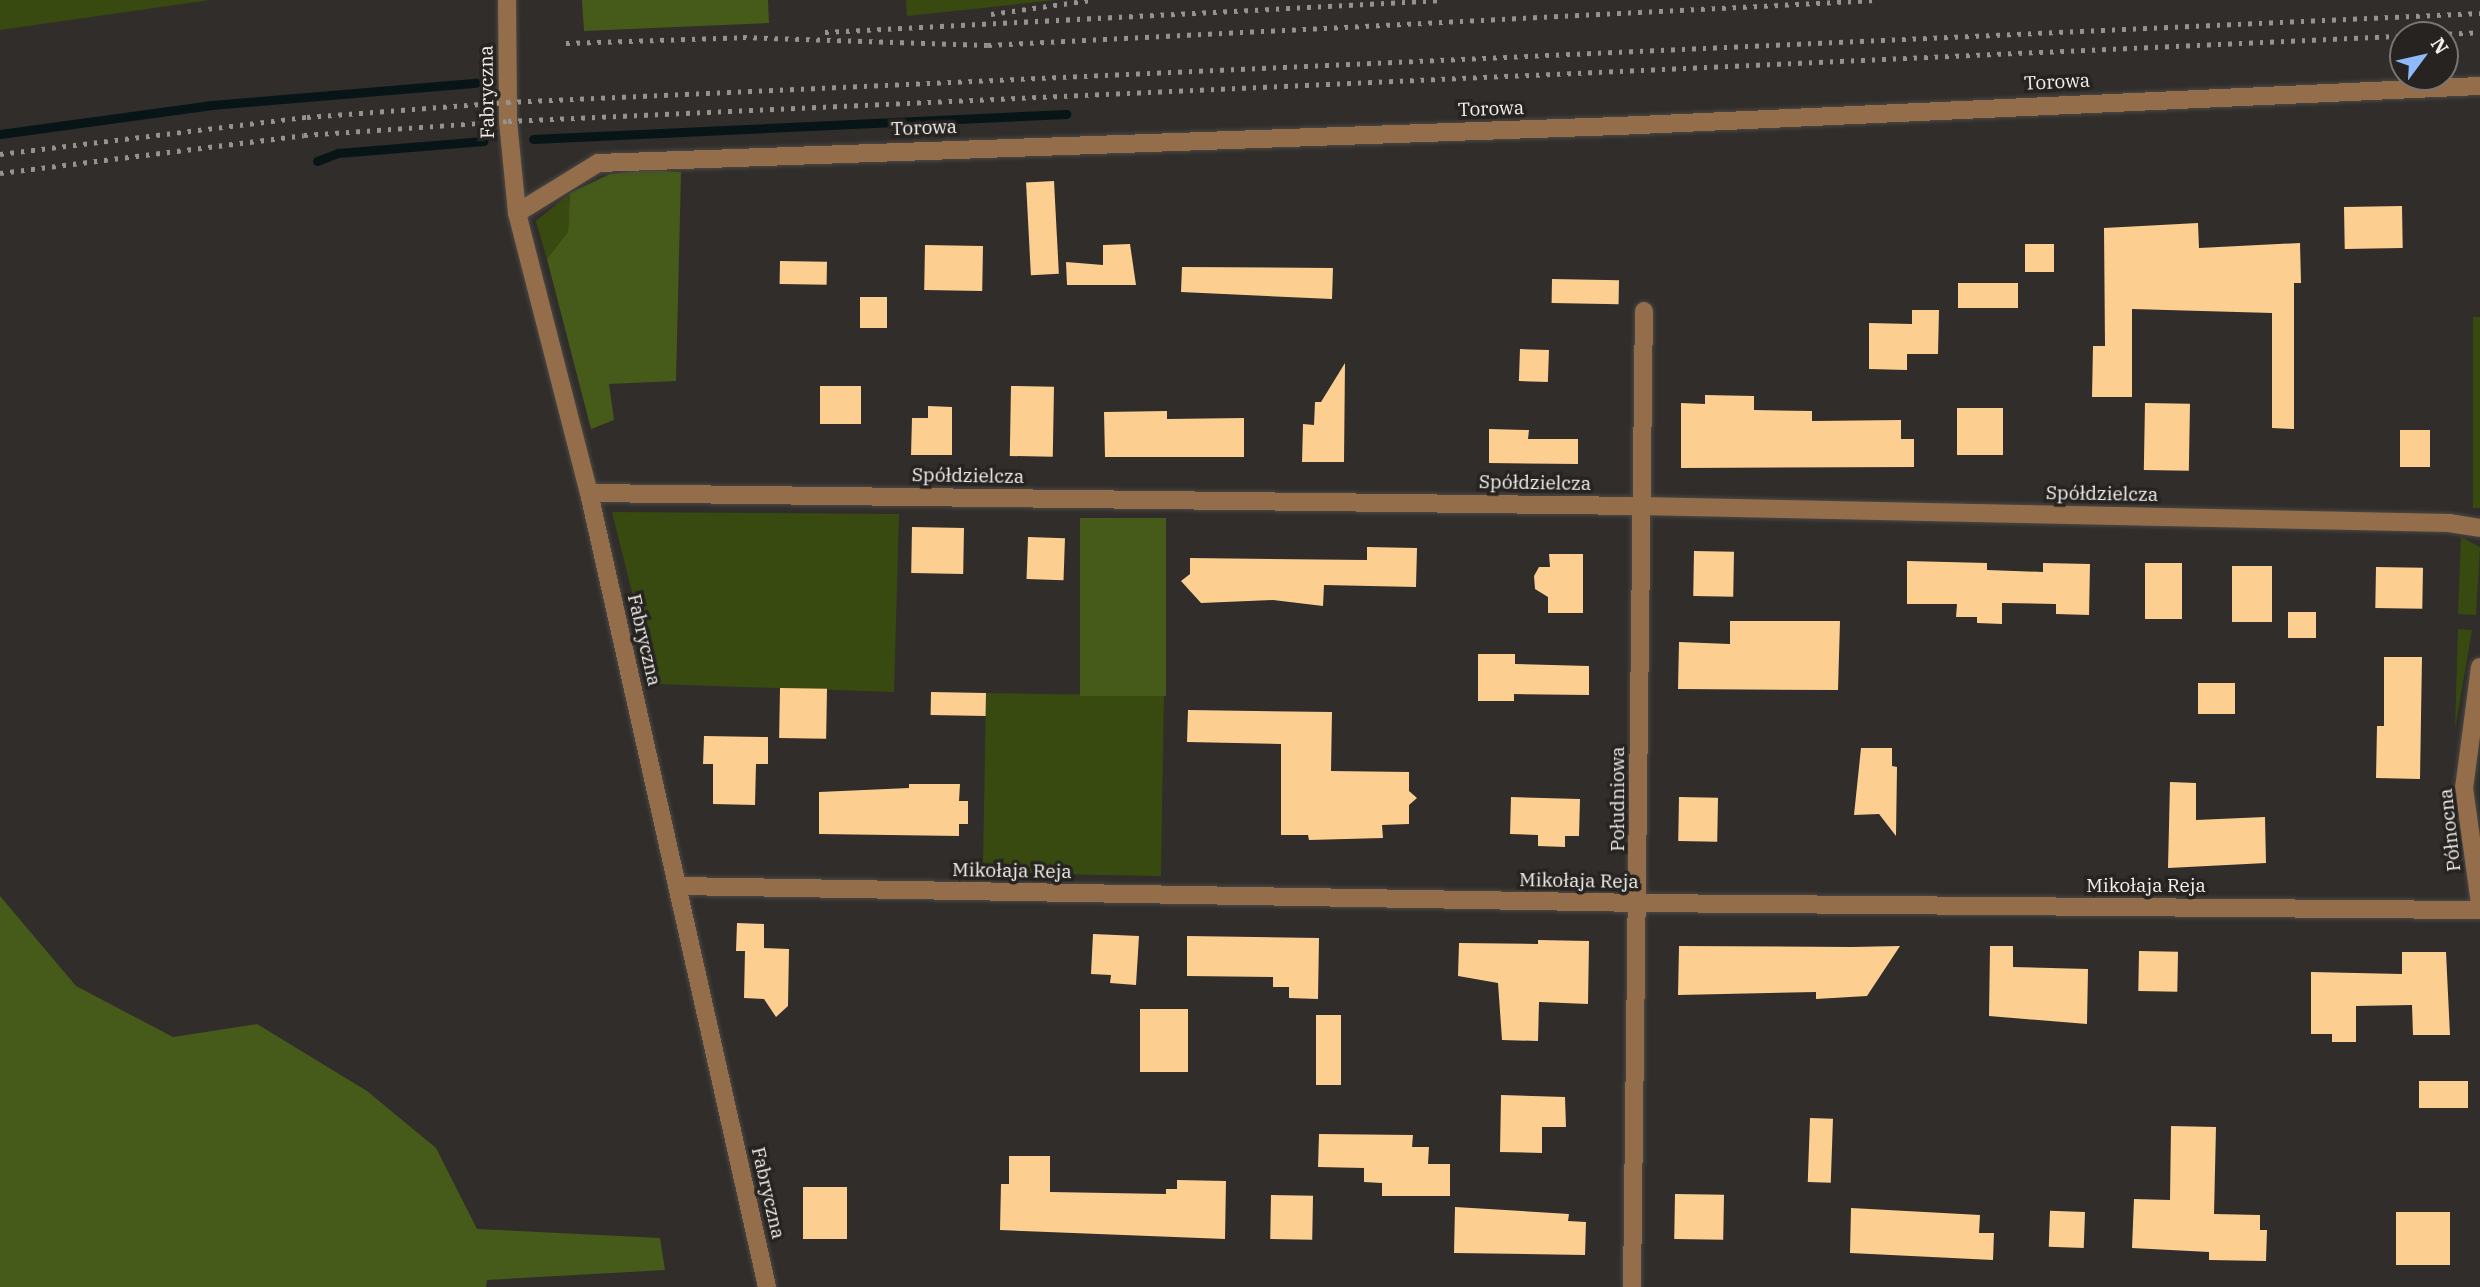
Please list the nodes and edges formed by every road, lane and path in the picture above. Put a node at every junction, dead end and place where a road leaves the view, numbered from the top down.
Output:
1 (506, 0) edge
2 (2480, 86) edge
3 (517, 213) junction
4 (1644, 311) dead end
5 (589, 493) junction
6 (1640, 506) junction
7 (2480, 528) edge
8 (2480, 667) edge
9 (678, 886) junction
10 (1638, 903) junction
11 (2480, 904) edge
12 (2480, 910) edge
13 (768, 1287) edge
14 (1632, 1287) edge

1 - 3 street, Fabryczna
2 - 3 street, Torowa
3 - 5 street, Fabryczna
4 - 6 street, Południowa
5 - 6 street, Spółdzielcza
5 - 9 street, Fabryczna
6 - 7 street, Spółdzielcza
6 - 10 street, Południowa
8 - 11 street, Północna
9 - 10 street, Mikołaja Reja
9 - 13 street, Fabryczna
10 - 12 street, Mikołaja Reja
10 - 14 street, Południowa

